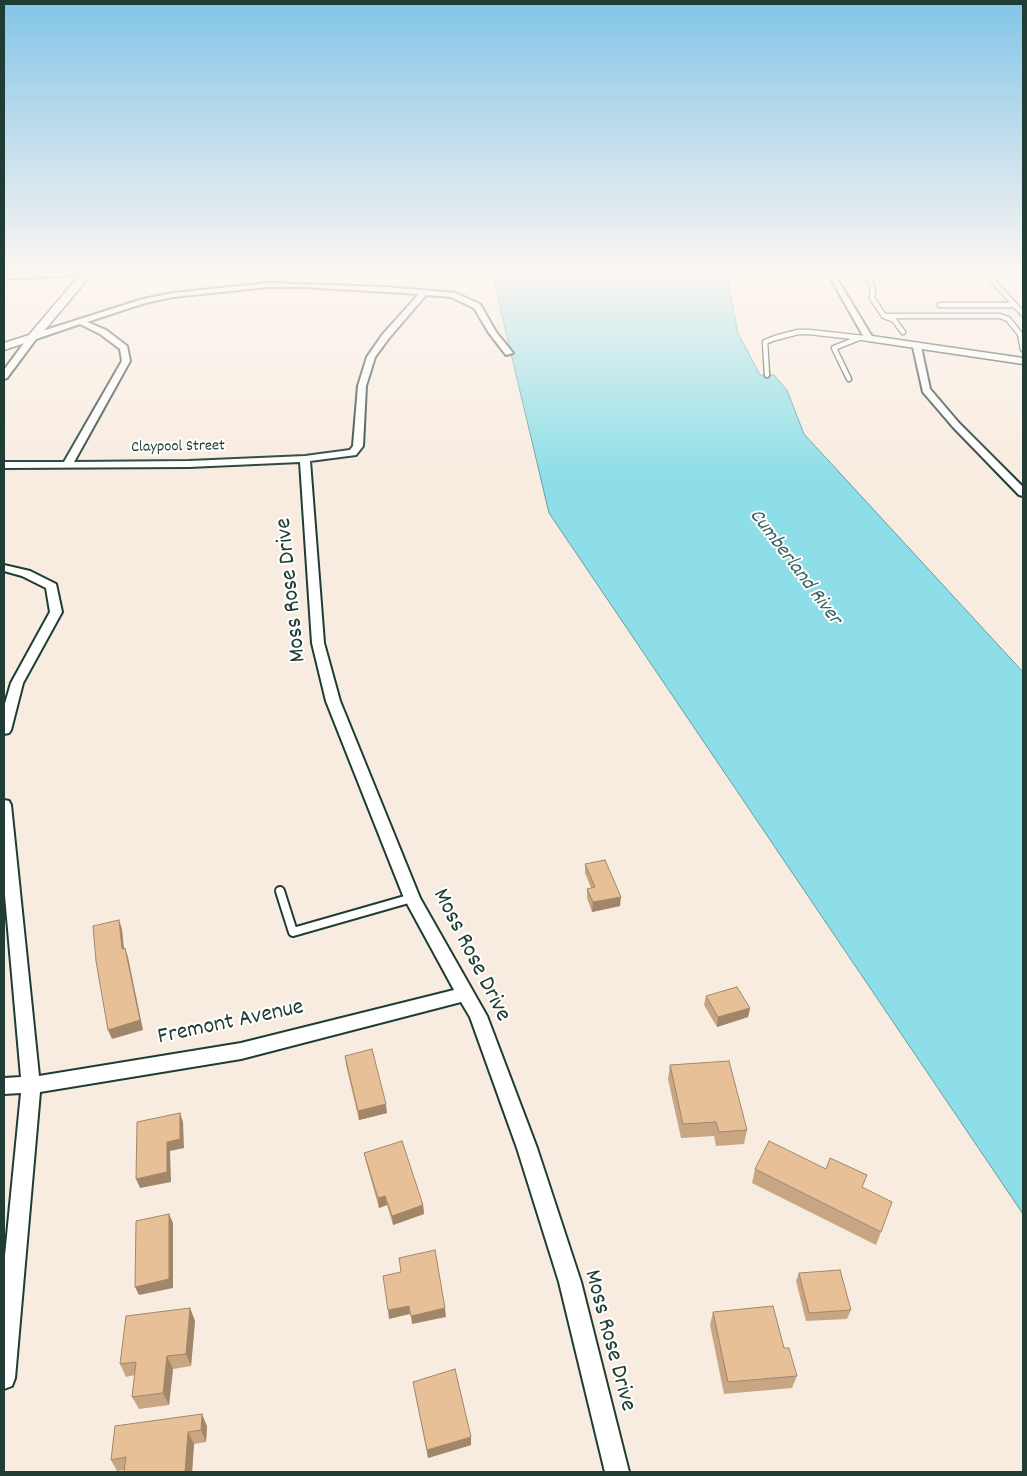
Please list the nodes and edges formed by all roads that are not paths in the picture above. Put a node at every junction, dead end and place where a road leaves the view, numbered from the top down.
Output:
1 (22, 341) edge
2 (30, 341) edge
3 (115, 341) edge
4 (383, 341) edge
5 (499, 341) edge
6 (768, 341) edge
7 (857, 341) edge
8 (882, 341) edge
9 (4, 347) edge
10 (917, 347) junction
11 (509, 353) dead end
12 (1023, 361) edge
13 (767, 375) dead end
14 (4, 376) edge
15 (849, 379) dead end
16 (305, 459) junction
17 (68, 464) junction
18 (4, 465) edge
19 (1023, 492) edge
20 (4, 568) edge
21 (4, 730) edge
22 (4, 805) edge
23 (280, 891) dead end
24 (412, 898) junction
25 (465, 994) junction
26 (31, 1085) junction
27 (4, 1086) edge
28 (4, 1378) edge
29 (617, 1472) edge

1 - 9 street
2 - 14 street
3 - 17 street
4 - 16 street, Claypool Street
5 - 11 street
6 - 13 lane
7 - 15 lane
8 - 10 street
10 - 12 street
10 - 19 street
16 - 17 street, Claypool Street
16 - 24 street, Moss Rose Drive
17 - 18 street, Claypool Street
20 - 21 street
22 - 26 street
23 - 24 lane
24 - 25 street, Moss Rose Drive
25 - 26 street, Fremont Avenue
25 - 29 street, Moss Rose Drive
26 - 27 street, Fremont Avenue
26 - 28 street

